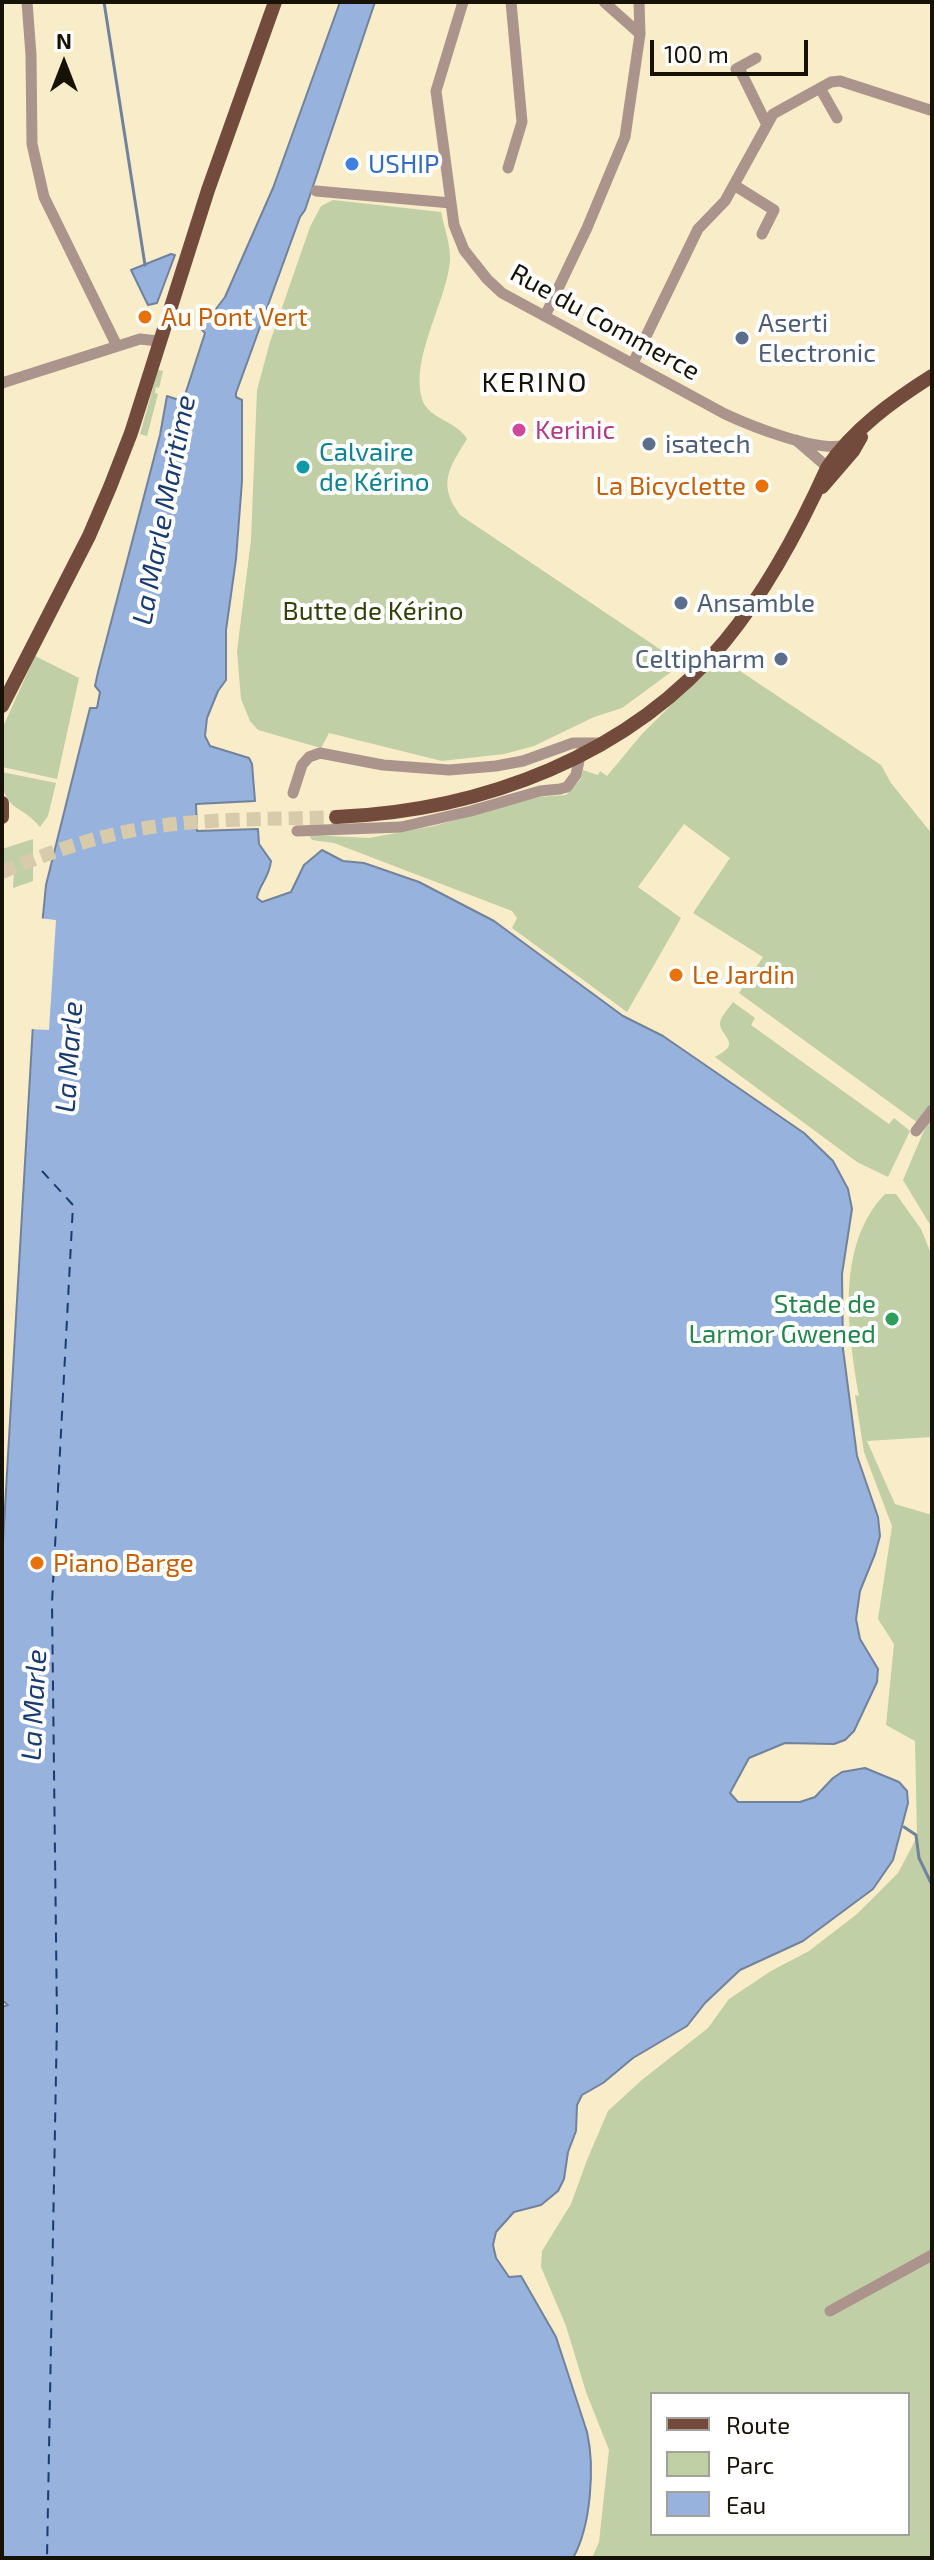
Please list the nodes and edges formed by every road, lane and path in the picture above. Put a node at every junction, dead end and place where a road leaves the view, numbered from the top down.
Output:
1 (27, 2) edge
2 (275, 2) edge
3 (463, 2) edge
4 (511, 2) edge
5 (604, 2) edge
6 (639, 2) edge
7 (640, 34) junction
8 (756, 58) dead end
9 (820, 88) junction
10 (930, 110) dead end
11 (837, 118) dead end
12 (767, 125) junction
13 (508, 168) dead end
14 (734, 185) junction
15 (316, 191) dead end
16 (451, 203) junction
17 (762, 234) dead end
18 (545, 316) junction
19 (159, 341) junction
20 (117, 346) junction
21 (633, 363) junction
22 (932, 376) edge
23 (2, 383) edge
24 (867, 426) junction
25 (795, 439) junction
26 (845, 445) junction
27 (831, 470) junction
28 (6, 700) edge
29 (2, 714) edge
30 (604, 743) junction
31 (580, 756) junction
32 (293, 793) dead end
33 (2, 803) edge
34 (2, 817) edge
35 (336, 817) tunnel mouth
36 (297, 831) dead end
37 (932, 1110) edge
38 (916, 1131) dead end
39 (932, 2255) edge
40 (830, 2311) dead end

1 - 20 street
2 - 19 main road
3 - 16 street, Rue du Commerce
4 - 13 street
5 - 7 street
6 - 7 street
7 - 18 street
8 - 12 street
9 - 10 street
9 - 11 street
9 - 12 street
12 - 14 street
14 - 17 street
14 - 21 street
15 - 16 street
16 - 18 street, Rue du Commerce
18 - 21 street, Rue du Commerce
19 - 20 street
19 - 28 main road
20 - 23 street
21 - 25 street, Rue du Commerce
22 - 24 main road
24 - 26 main road
24 - 27 main road
25 - 26 street, Rue du Commerce
25 - 27 street, Rue du Commerce
26 - 27 main road
27 - 30 main road
28 - 29 main road
30 - 31 main road
30 - 32 street
31 - 35 main road
31 - 36 street
33 - 34 main road
37 - 38 street
39 - 40 street

